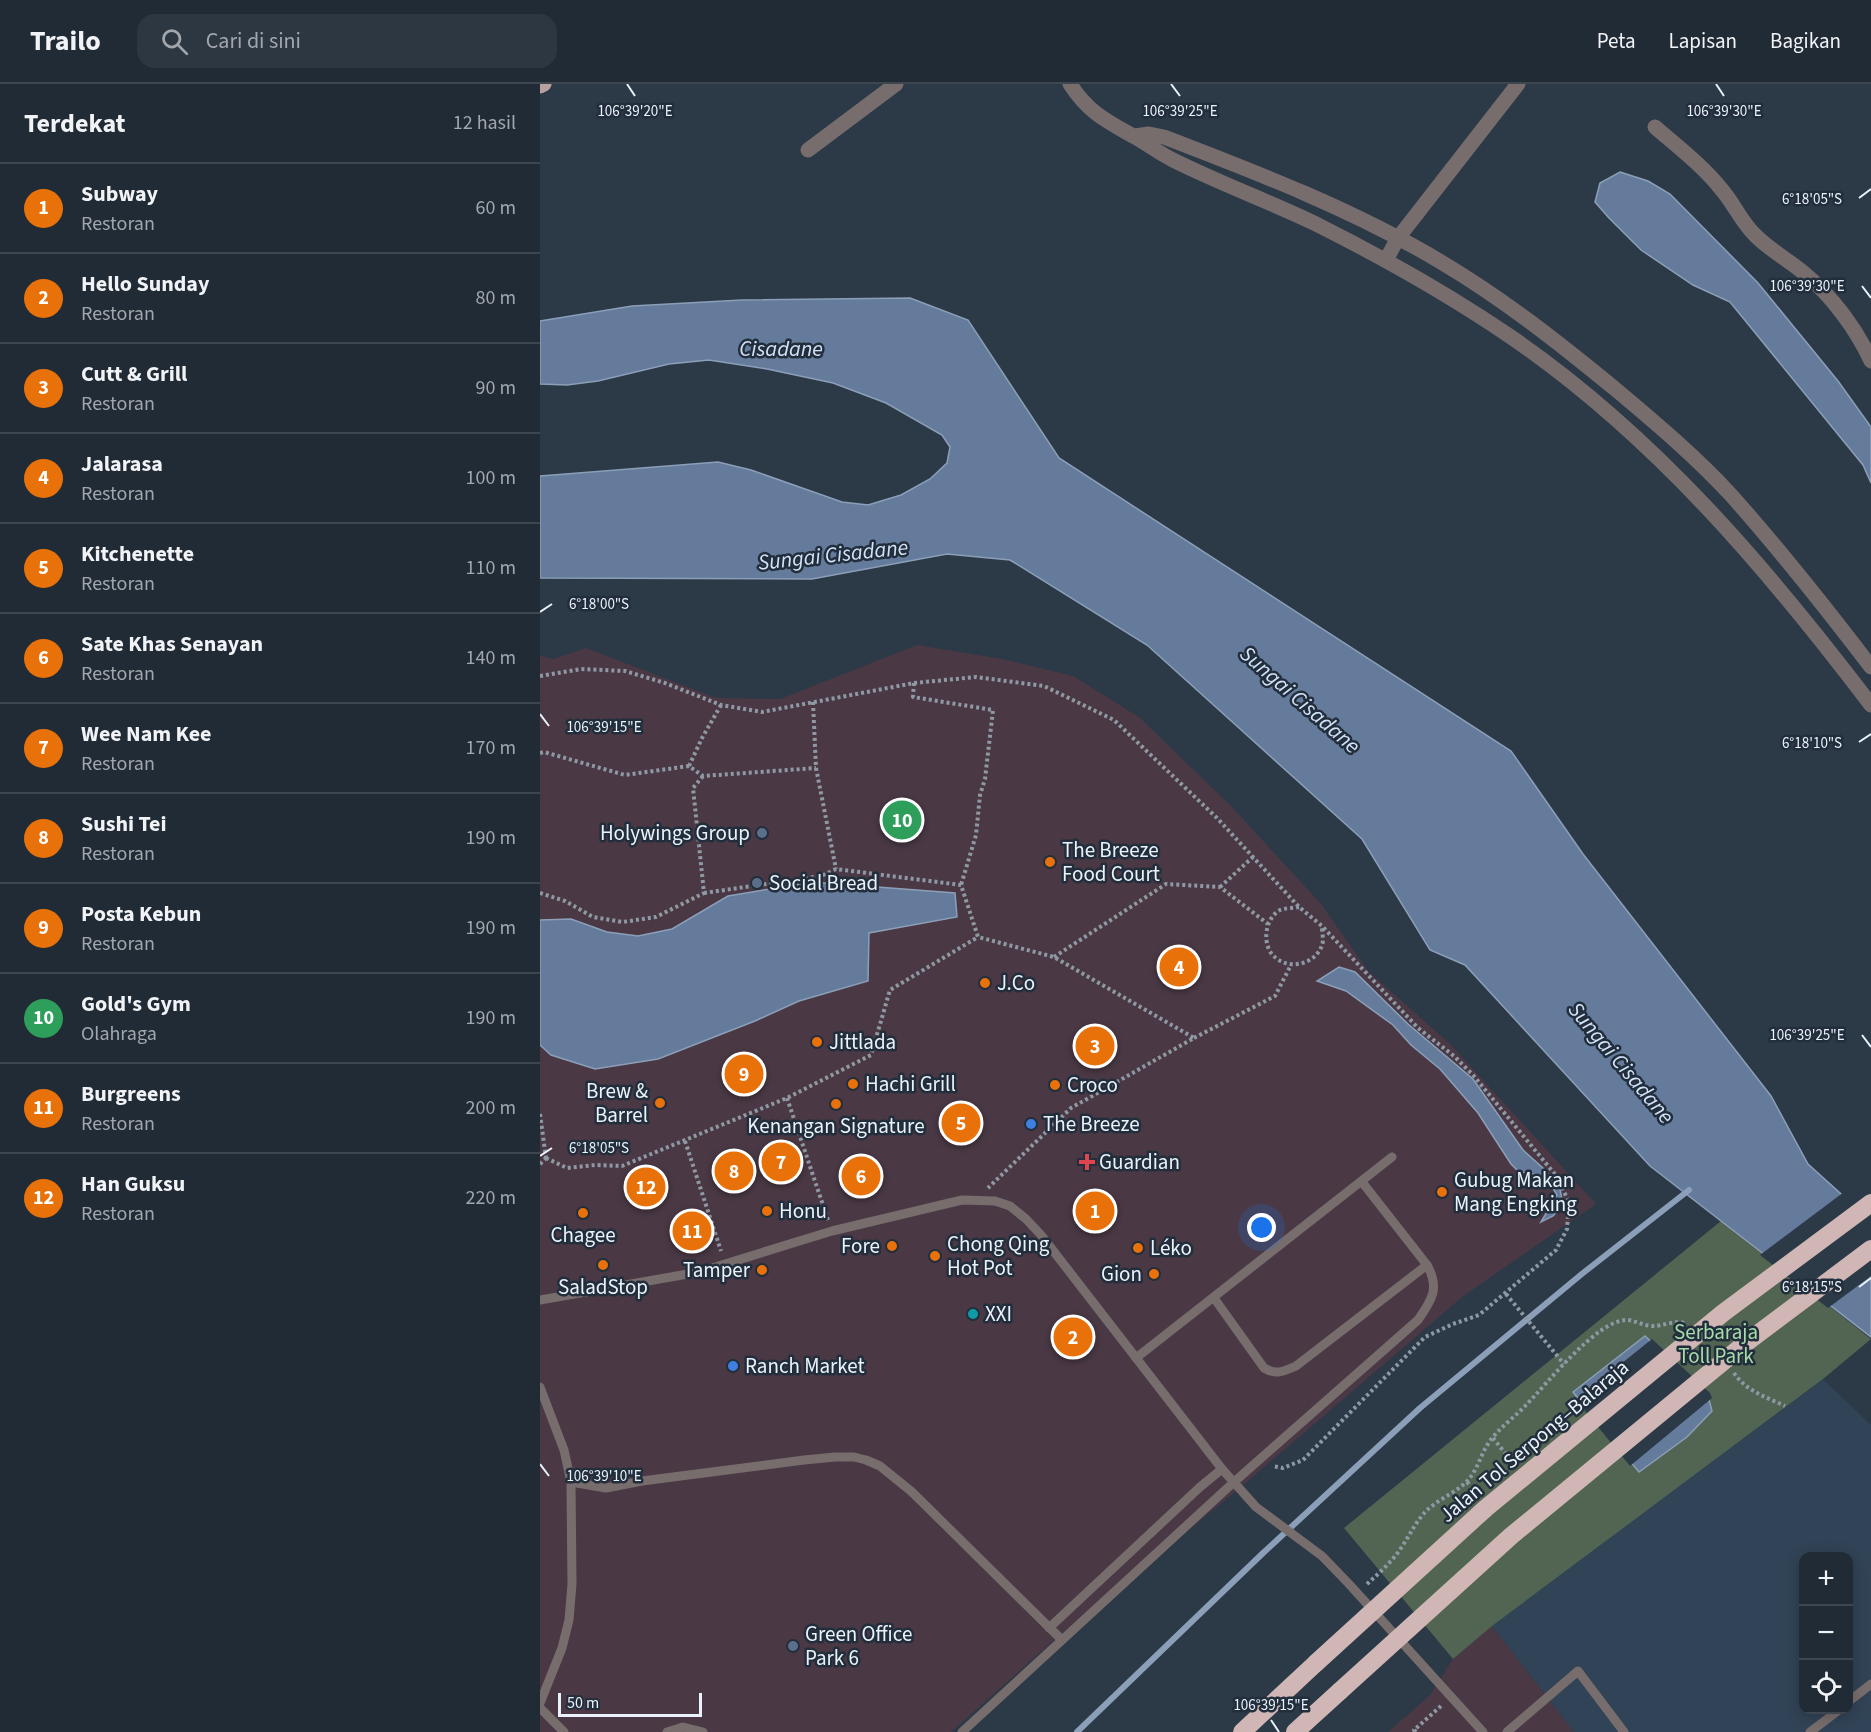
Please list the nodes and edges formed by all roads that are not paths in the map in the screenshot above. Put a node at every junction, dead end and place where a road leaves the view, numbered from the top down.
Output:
1 (896, 84) edge
2 (1070, 84) edge
3 (1518, 84) edge
4 (1655, 127) dead end
5 (1135, 136) junction
6 (808, 150) dead end
7 (1284, 185) junction
8 (1277, 205) junction
9 (1398, 238) junction
10 (1386, 260) junction
11 (1869, 352) edge
12 (1628, 400) junction
13 (1611, 416) junction
14 (1828, 611) junction
15 (1810, 625) junction
16 (1871, 667) edge
17 (1871, 705) edge
18 (1392, 1157) dead end
19 (1362, 1182) junction
20 (1871, 1203) edge
21 (1871, 1249) edge
22 (1427, 1265) junction
23 (1214, 1298) junction
24 (540, 1300) edge
25 (1136, 1358) junction
26 (540, 1387) edge
27 (1222, 1469) junction
28 (570, 1482) junction
29 (1234, 1482) junction
30 (1049, 1628) junction
31 (1062, 1640) junction
32 (1871, 1684) edge
33 (1853, 1698) edge
34 (540, 1703) edge
35 (540, 1708) edge
36 (1834, 1714) edge
37 (564, 1732) edge
38 (667, 1732) edge
39 (703, 1732) edge
40 (962, 1732) edge
41 (1242, 1732) edge
42 (1295, 1732) edge
43 (1483, 1732) edge
44 (1508, 1732) edge
45 (1624, 1732) edge
46 (1810, 1732) edge

1 - 6 street
2 - 5 street
3 - 9 street
4 - 11 street
5 - 7 street
5 - 8 street
7 - 8 street
7 - 9 street
8 - 10 street
9 - 10 street
9 - 12 street
10 - 13 street
12 - 13 street
12 - 14 street
13 - 15 street
14 - 15 street
14 - 16 street
15 - 17 street
18 - 19 lane
19 - 22 lane
19 - 23 lane
20 - 41 highway, Jalan Tol Serpong–Balaraja, bridge
21 - 42 highway, bridge
22 - 23 lane
22 - 29 lane
23 - 25 lane
24 - 25 lane
25 - 27 lane
26 - 28 lane
27 - 29 lane
27 - 30 lane
28 - 30 lane
28 - 34 lane
29 - 31 lane
29 - 43 lane
30 - 31 lane
31 - 40 lane
32 - 33 lane
35 - 37 lane
36 - 46 lane
38 - 39 lane
44 - 45 lane

